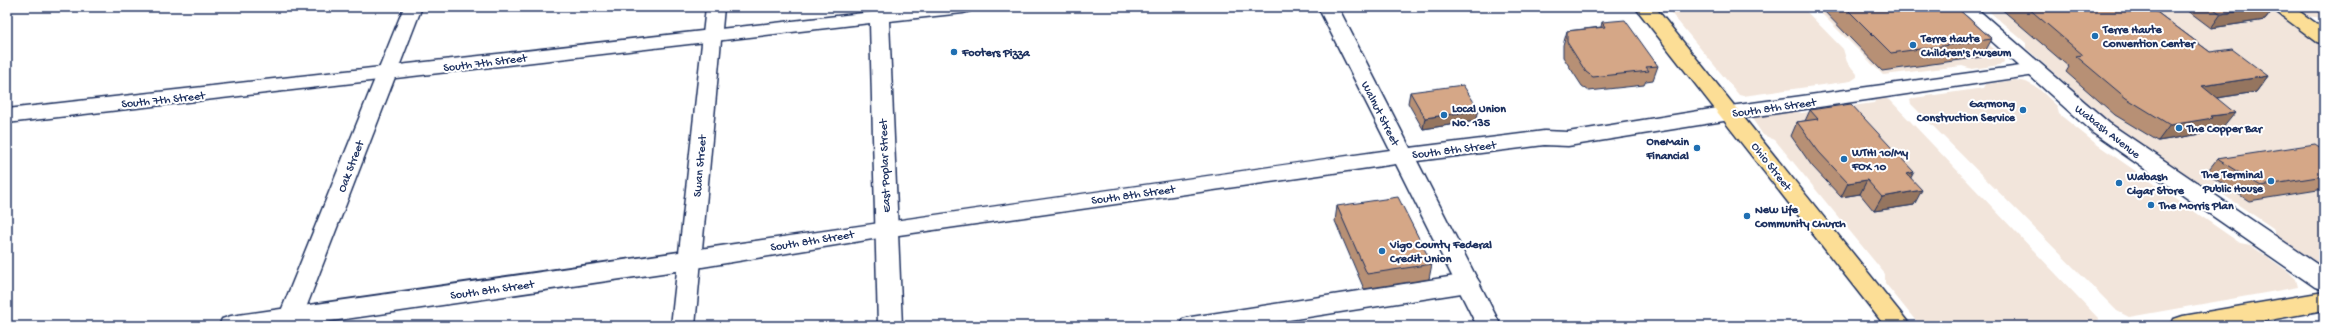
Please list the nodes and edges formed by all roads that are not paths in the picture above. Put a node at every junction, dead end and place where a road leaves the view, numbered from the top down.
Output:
1 (413, 7) edge
2 (715, 7) edge
3 (963, 7) edge
4 (1328, 7) edge
5 (1645, 7) edge
6 (1964, 7) edge
7 (2280, 7) edge
8 (882, 12) edge
9 (2321, 33) edge
10 (711, 36) junction
11 (2035, 70) junction
12 (386, 74) junction
13 (1730, 113) junction
14 (7, 116) edge
15 (1402, 156) junction
16 (885, 229) junction
17 (690, 260) junction
18 (2324, 281) edge
19 (1468, 283) junction
20 (2324, 301) edge
21 (289, 322) edge
22 (231, 326) edge
23 (683, 326) edge
24 (890, 326) edge
25 (1191, 326) edge
26 (1489, 326) edge
27 (1899, 326) edge
28 (2183, 326) edge

1 - 12 street, Oak Street
2 - 10 street, Swan Street
3 - 8 street, South 7th Street
4 - 15 street, Walnut Street
5 - 13 main road, Ohio Street
6 - 11 street, Wabash Avenue
7 - 9 main road
8 - 10 street, South 7th Street
8 - 16 street, East Poplar Street
10 - 12 street, South 7th Street
10 - 17 street, Swan Street
11 - 13 street, South 8th Street
11 - 18 street, Wabash Avenue
12 - 14 street, South 7th Street
12 - 21 street, Oak Street
13 - 15 street, South 8th Street
13 - 27 main road, Ohio Street
15 - 16 street, South 8th Street
15 - 19 street, Walnut Street
16 - 17 street, South 8th Street
16 - 24 street, East Poplar Street
17 - 21 street, South 8th Street
17 - 23 street, Swan Street
19 - 25 street
19 - 26 street, Walnut Street
20 - 28 main road
21 - 22 street, South 8th Street

